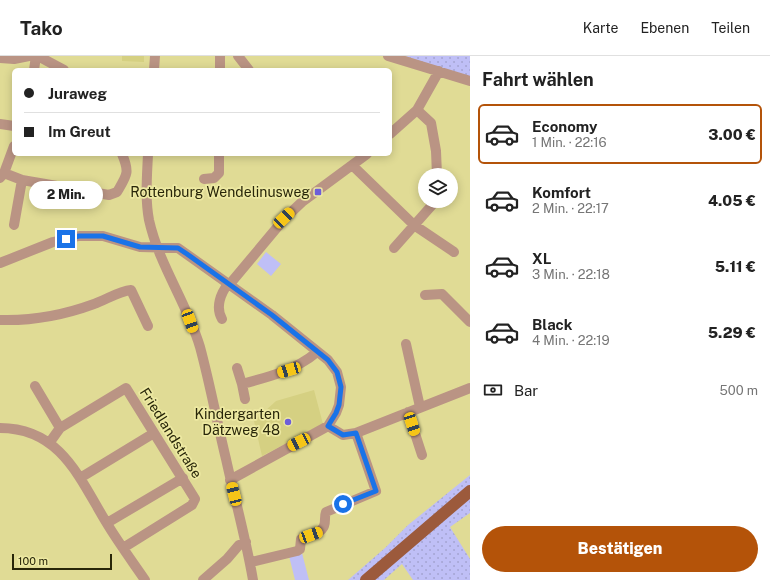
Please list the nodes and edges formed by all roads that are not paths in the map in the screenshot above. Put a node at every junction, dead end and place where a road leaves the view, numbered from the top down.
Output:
1 (29, 56) edge
2 (37, 56) edge
3 (155, 56) edge
4 (220, 56) edge
5 (238, 56) edge
6 (388, 56) edge
7 (0, 58) edge
8 (34, 68) edge
9 (60, 68) edge
10 (154, 68) edge
11 (220, 68) edge
12 (247, 68) edge
13 (439, 71) junction
14 (470, 81) edge
15 (417, 110) junction
16 (0, 124) edge
17 (12, 126) edge
18 (392, 131) edge
19 (12, 151) edge
20 (123, 156) edge
21 (148, 156) edge
22 (219, 156) edge
23 (364, 156) edge
24 (352, 165) junction
25 (437, 168) edge
26 (2, 175) edge
27 (204, 179) dead end
28 (22, 180) junction
29 (429, 208) edge
30 (14, 225) dead end
31 (414, 225) junction
32 (157, 248) junction
33 (394, 248) dead end
34 (454, 252) dead end
35 (0, 263) edge
36 (229, 284) junction
37 (425, 295) dead end
38 (222, 319) dead end
39 (0, 320) edge
40 (470, 322) edge
41 (148, 326) dead end
42 (406, 344) dead end
43 (317, 352) junction
44 (237, 368) dead end
45 (242, 384) junction
46 (35, 386) dead end
47 (470, 388) edge
48 (245, 399) dead end
49 (420, 407) junction
50 (408, 412) junction
51 (328, 426) junction
52 (0, 428) edge
53 (60, 428) junction
54 (154, 433) junction
55 (356, 433) junction
56 (50, 442) junction
57 (422, 455) dead end
58 (80, 478) junction
59 (183, 478) junction
60 (230, 480) junction
61 (470, 491) edge
62 (107, 524) junction
63 (246, 542) junction
64 (123, 548) junction
65 (250, 558) junction
66 (227, 559) junction
67 (145, 580) edge
68 (203, 580) edge
69 (253, 580) edge
70 (258, 580) edge
71 (366, 580) edge

1 - 7 street
2 - 8 street
2 - 9 street
3 - 10 street
4 - 11 street
5 - 12 street
6 - 13 street
13 - 14 street
13 - 15 street
15 - 18 street
15 - 25 street
16 - 17 street
19 - 26 street
20 - 28 street
21 - 32 street
22 - 27 street
23 - 24 street
24 - 31 street
24 - 36 street
26 - 28 street
28 - 30 street
29 - 31 street
31 - 33 street
31 - 34 street
32 - 35 street
32 - 36 street
32 - 60 street
36 - 38 street
36 - 43 street
37 - 40 street
39 - 41 street
42 - 49 street
43 - 45 street
43 - 51 street
44 - 45 street
45 - 48 street
46 - 53 street
47 - 49 street
49 - 50 street
50 - 55 street
50 - 57 street
51 - 55 street
51 - 60 street
52 - 56 street
53 - 54 street, Friedlandstraße
53 - 56 street, Friedlandstraße
54 - 58 street
54 - 59 street, Friedlandstraße
55 - 65 street
56 - 58 street
58 - 62 street
59 - 62 street
59 - 64 street, Friedlandstraße
60 - 63 street
61 - 71 main road
62 - 64 street
63 - 65 street
63 - 66 street
64 - 67 street
65 - 66 street
65 - 69 street
65 - 70 street
66 - 68 street

